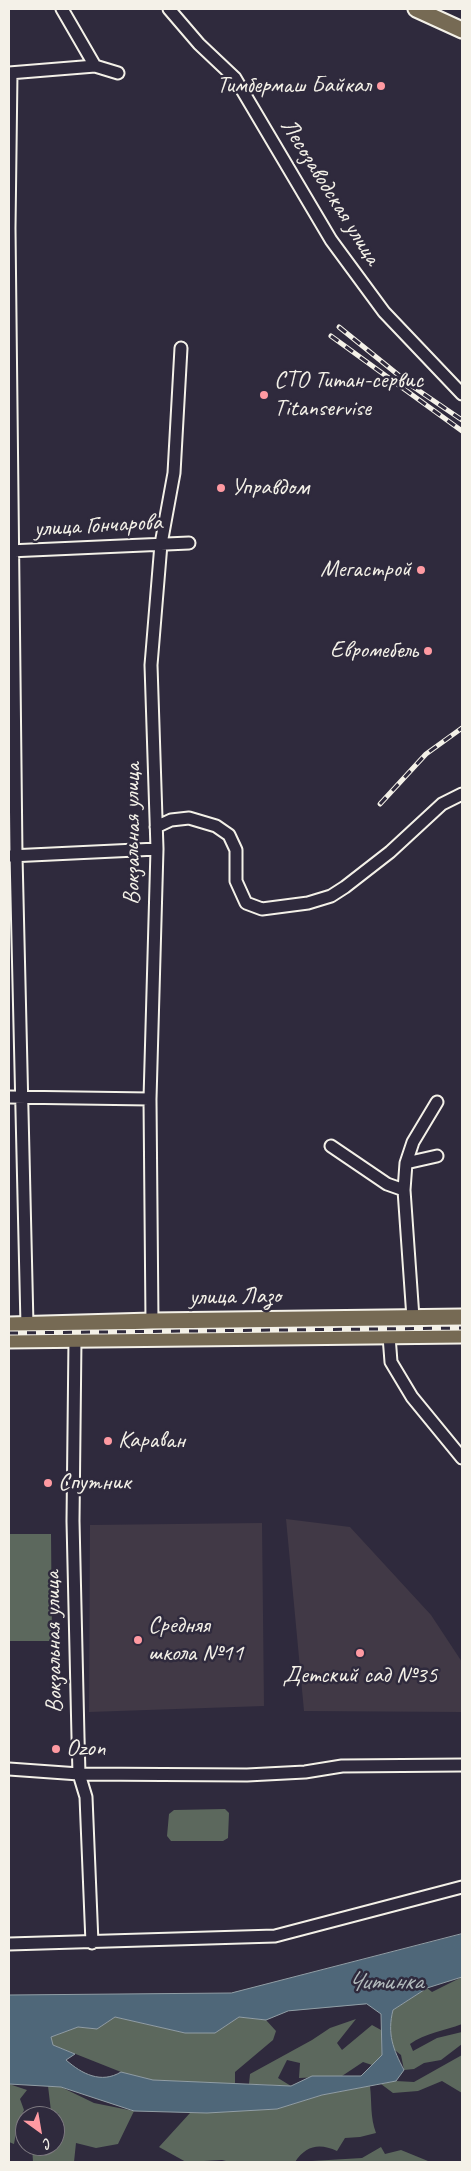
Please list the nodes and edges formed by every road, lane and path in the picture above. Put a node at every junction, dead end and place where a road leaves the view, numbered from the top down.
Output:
1 (62, 9) edge
2 (168, 9) edge
3 (416, 9) edge
4 (462, 30) edge
5 (95, 66) junction
6 (10, 73) edge
7 (118, 73) dead end
8 (9, 228) edge
9 (181, 348) dead end
10 (10, 388) edge
11 (462, 394) edge
12 (189, 543) dead end
13 (161, 544) junction
14 (12, 551) edge
15 (462, 794) edge
16 (156, 827) junction
17 (157, 849) junction
18 (12, 856) edge
19 (14, 1097) edge
20 (150, 1099) junction
21 (437, 1102) dead end
22 (331, 1146) dead end
23 (437, 1156) dead end
24 (406, 1163) junction
25 (404, 1190) junction
26 (462, 1317) edge
27 (413, 1318) junction
28 (152, 1321) junction
29 (9, 1325) edge
30 (28, 1325) junction
31 (462, 1335) edge
32 (389, 1336) junction
33 (75, 1338) junction
34 (9, 1340) edge
35 (461, 1455) edge
36 (462, 1765) edge
37 (9, 1769) edge
38 (79, 1774) junction
39 (462, 1887) edge
40 (92, 1943) junction
41 (9, 1944) edge

1 - 5 street
2 - 11 street, Лесозаводская улица
3 - 4 main road
5 - 6 street
5 - 7 street
6 - 8 street
8 - 10 street
9 - 13 street, Вокзальная улица
10 - 14 street
12 - 13 street, улица Гончарова
13 - 14 street, улица Гончарова
13 - 16 street, Вокзальная улица
14 - 18 street
15 - 16 street
16 - 17 street, Вокзальная улица
17 - 18 street
17 - 20 street, Вокзальная улица
18 - 19 street
19 - 20 street
19 - 30 street
20 - 28 street, Вокзальная улица
21 - 24 street
22 - 25 street
23 - 24 street
24 - 25 street
25 - 27 street
26 - 27 main road, улица Лазо
27 - 28 main road, улица Лазо
28 - 30 main road, улица Лазо
29 - 30 main road, улица Лазо
31 - 32 main road, улица Лазо
32 - 33 main road, улица Лазо
32 - 35 street
33 - 34 main road, улица Лазо
33 - 38 street, Вокзальная улица
36 - 38 street
37 - 38 street
38 - 40 street, Вокзальная улица
39 - 40 street
40 - 41 street

